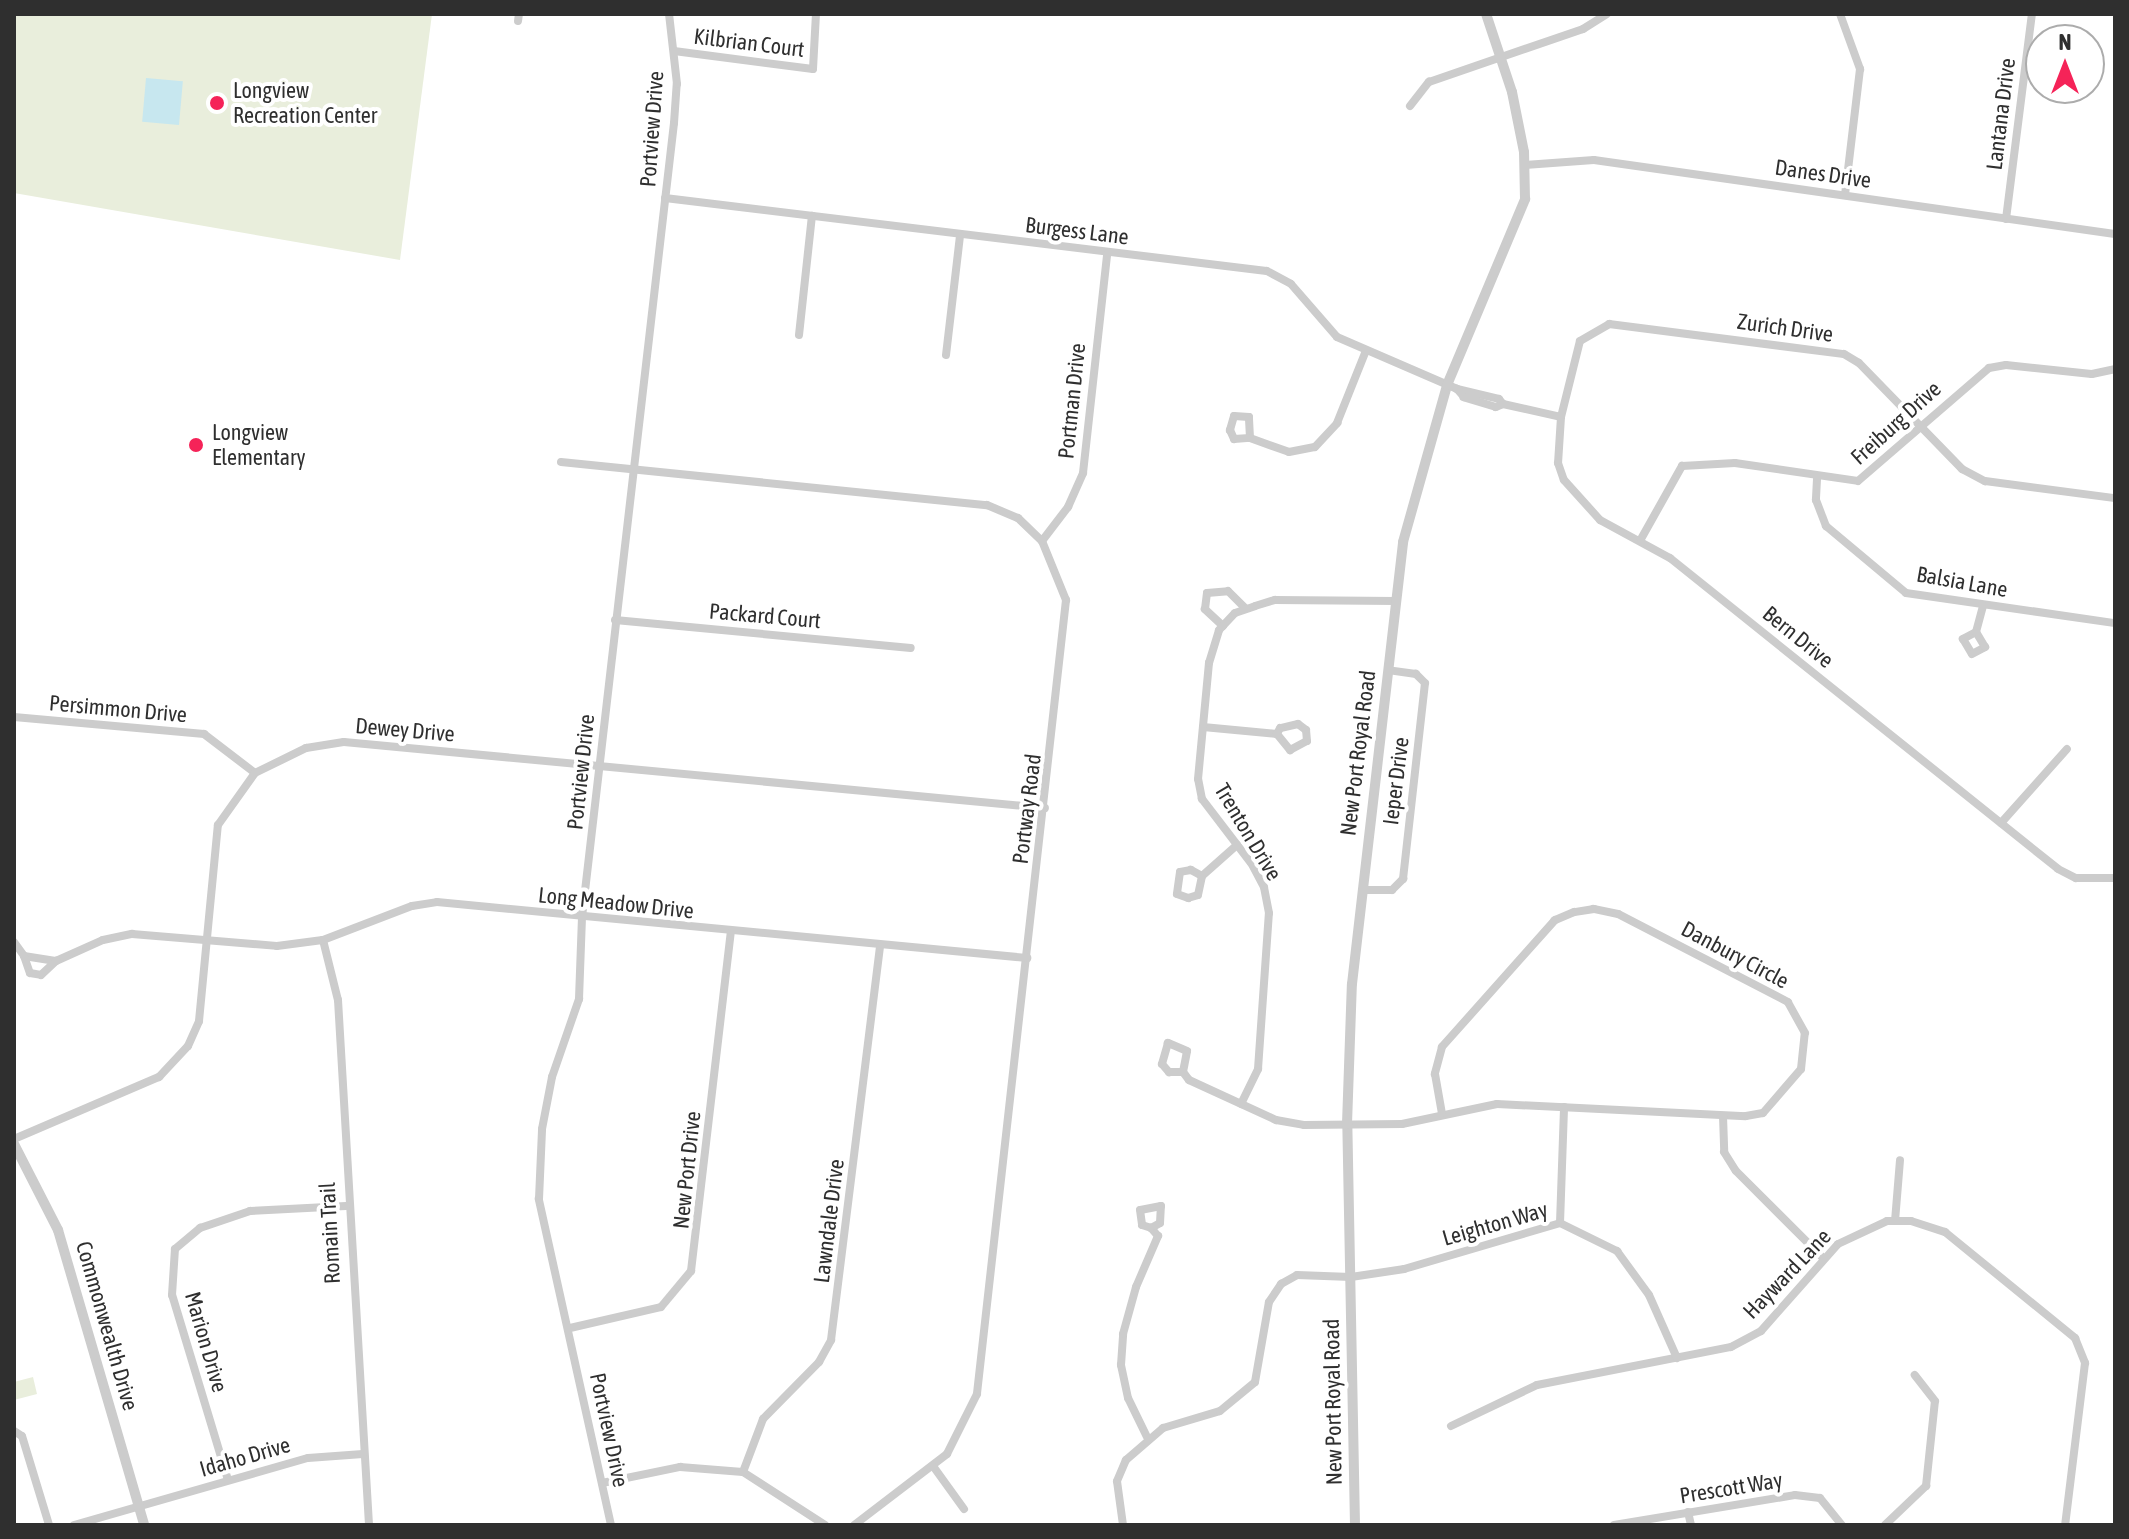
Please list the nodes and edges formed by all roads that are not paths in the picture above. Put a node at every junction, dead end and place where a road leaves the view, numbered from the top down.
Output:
1 (669, 14) edge
2 (816, 14) edge
3 (1486, 14) edge
4 (1607, 14) edge
5 (1840, 14) edge
6 (2032, 14) edge
7 (674, 51) junction
8 (1501, 59) junction
9 (1410, 106) dead end
10 (1525, 165) junction
11 (1845, 195) junction
12 (665, 198) junction
13 (812, 216) junction
14 (2006, 219) junction
15 (2115, 234) edge
16 (960, 235) junction
17 (1107, 254) junction
18 (799, 335) dead end
19 (1365, 353) junction
20 (946, 355) dead end
21 (2115, 369) edge
22 (1452, 387) junction
23 (1561, 417) junction
24 (1922, 428) junction
25 (1250, 438) dead end
26 (561, 462) dead end
27 (632, 469) junction
28 (1817, 479) junction
29 (2115, 498) edge
30 (1641, 539) junction
31 (1042, 541) junction
32 (1396, 601) junction
33 (1983, 606) junction
34 (1246, 609) junction
35 (615, 620) junction
36 (2115, 623) edge
37 (1223, 626) junction
38 (1976, 632) dead end
39 (911, 648) dead end
40 (1388, 670) junction
41 (14, 717) edge
42 (1203, 727) junction
43 (1277, 734) dead end
44 (2067, 749) dead end
45 (600, 767) junction
46 (255, 773) junction
47 (1045, 808) junction
48 (2001, 823) junction
49 (1237, 845) junction
50 (1202, 876) dead end
51 (2115, 878) edge
52 (1363, 890) junction
53 (582, 917) junction
54 (731, 933) junction
55 (208, 940) junction
56 (323, 940) junction
57 (14, 942) edge
58 (880, 945) junction
59 (24, 956) junction
60 (1027, 958) junction
61 (56, 961) junction
62 (1183, 1072) dead end
63 (1241, 1104) junction
64 (1564, 1107) junction
65 (1442, 1113) junction
66 (1723, 1116) junction
67 (1347, 1124) junction
68 (14, 1142) edge
69 (1900, 1160) dead end
70 (346, 1206) junction
71 (1895, 1221) junction
72 (1560, 1223) junction
73 (1151, 1228) dead end
74 (1824, 1259) junction
75 (1351, 1277) junction
76 (570, 1328) junction
77 (1677, 1358) junction
78 (1915, 1375) dead end
79 (1451, 1426) dead end
80 (14, 1431) edge
81 (1147, 1437) junction
82 (363, 1454) junction
83 (933, 1466) junction
84 (743, 1472) junction
85 (228, 1480) junction
86 (602, 1483) junction
87 (140, 1508) junction
88 (964, 1509) dead end
89 (1688, 1512) junction
90 (49, 1525) edge
91 (74, 1525) edge
92 (144, 1525) edge
93 (369, 1525) edge
94 (611, 1525) edge
95 (825, 1525) edge
96 (854, 1525) edge
97 (1123, 1525) edge
98 (1355, 1525) edge
99 (1614, 1525) edge
100 (1691, 1525) edge
101 (1842, 1525) edge
102 (1885, 1525) edge
103 (2065, 1525) edge

1 - 7 street, Portview Drive
2 - 7 street, Kilbrian Court
3 - 8 street, New Port Royal Road
4 - 8 street
5 - 11 street
6 - 14 street, Lantana Drive
7 - 12 street, Portview Drive
8 - 9 street
8 - 10 street, New Port Royal Road
10 - 11 street, Danes Drive
10 - 22 street, New Port Royal Road
11 - 14 street, Danes Drive
12 - 13 street, Burgess Lane
12 - 27 street, Portview Drive
13 - 16 street, Burgess Lane
13 - 18 street
14 - 15 street, Danes Drive
16 - 17 street, Burgess Lane
16 - 20 street
17 - 19 street, Burgess Lane
17 - 31 street, Portman Drive
19 - 22 street, Burgess Lane
19 - 25 street
21 - 24 street, Freiburg Drive
22 - 23 street
22 - 32 street, New Port Royal Road
23 - 24 street, Zurich Drive
23 - 30 street, Bern Drive
24 - 28 street, Freiburg Drive
24 - 29 street, Zurich Drive
26 - 27 street, Portway Road
27 - 31 street, Portway Road
27 - 35 street, Portview Drive
28 - 30 street, Freiburg Drive
28 - 33 street, Balsia Lane
30 - 48 street, Bern Drive
31 - 47 street, Portway Road
32 - 34 street
32 - 40 street, New Port Royal Road
33 - 36 street, Balsia Lane
33 - 38 street
34 - 37 street
34 - 37 street
35 - 39 street, Packard Court
35 - 45 street, Portview Drive
37 - 42 street, Trenton Drive
40 - 52 street, New Port Royal Road
40 - 52 street, Ieper Drive
41 - 46 street, Persimmon Drive
42 - 43 street
42 - 49 street, Trenton Drive
44 - 48 street
45 - 46 street, Dewey Drive
45 - 47 street, Dewey Drive
45 - 53 street, Portview Drive
46 - 55 street, Dewey Drive
47 - 60 street, Portway Road
48 - 51 street, Bern Drive
49 - 50 street
49 - 63 street, Trenton Drive
52 - 67 street, New Port Royal Road
53 - 54 street, Long Meadow Drive
53 - 56 street, Long Meadow Drive
53 - 76 street, Portview Drive
54 - 58 street, Long Meadow Drive
54 - 76 street, New Port Drive
55 - 56 street, Long Meadow Drive
55 - 61 street
55 - 68 street, Dewey Drive
56 - 70 street, Romain Trail
57 - 59 street
58 - 60 street, Long Meadow Drive
58 - 84 street, Lawndale Drive
59 - 61 street
59 - 61 street
60 - 83 street, Portway Road
62 - 63 street, Danbury Circle
63 - 67 street, Danbury Circle
64 - 65 street, Danbury Circle
64 - 66 street, Danbury Circle
64 - 72 street
65 - 66 street, Danbury Circle
65 - 67 street, Danbury Circle
66 - 74 street
67 - 75 street, New Port Royal Road
68 - 87 street, Commonwealth Drive
69 - 71 street
70 - 82 street, Romain Trail
70 - 85 street, Marion Drive
71 - 74 street, Hayward Lane
71 - 103 street, Hayward Lane
72 - 75 street, Leighton Way
72 - 77 street, Leighton Way
73 - 81 street
74 - 77 street, Hayward Lane
75 - 81 street, Leighton Way
75 - 98 street, New Port Royal Road
76 - 86 street, Portview Drive
77 - 79 street, Hayward Lane
78 - 102 street
80 - 90 street
81 - 97 street
82 - 85 street, Idaho Drive
82 - 93 street, Romain Trail
83 - 88 street
83 - 96 street, Portway Road
84 - 86 street
84 - 95 street
85 - 87 street, Idaho Drive
86 - 94 street, Portview Drive
87 - 91 street, Idaho Drive
87 - 92 street, Commonwealth Drive
89 - 99 street, Prescott Way
89 - 100 street
89 - 101 street, Prescott Way

